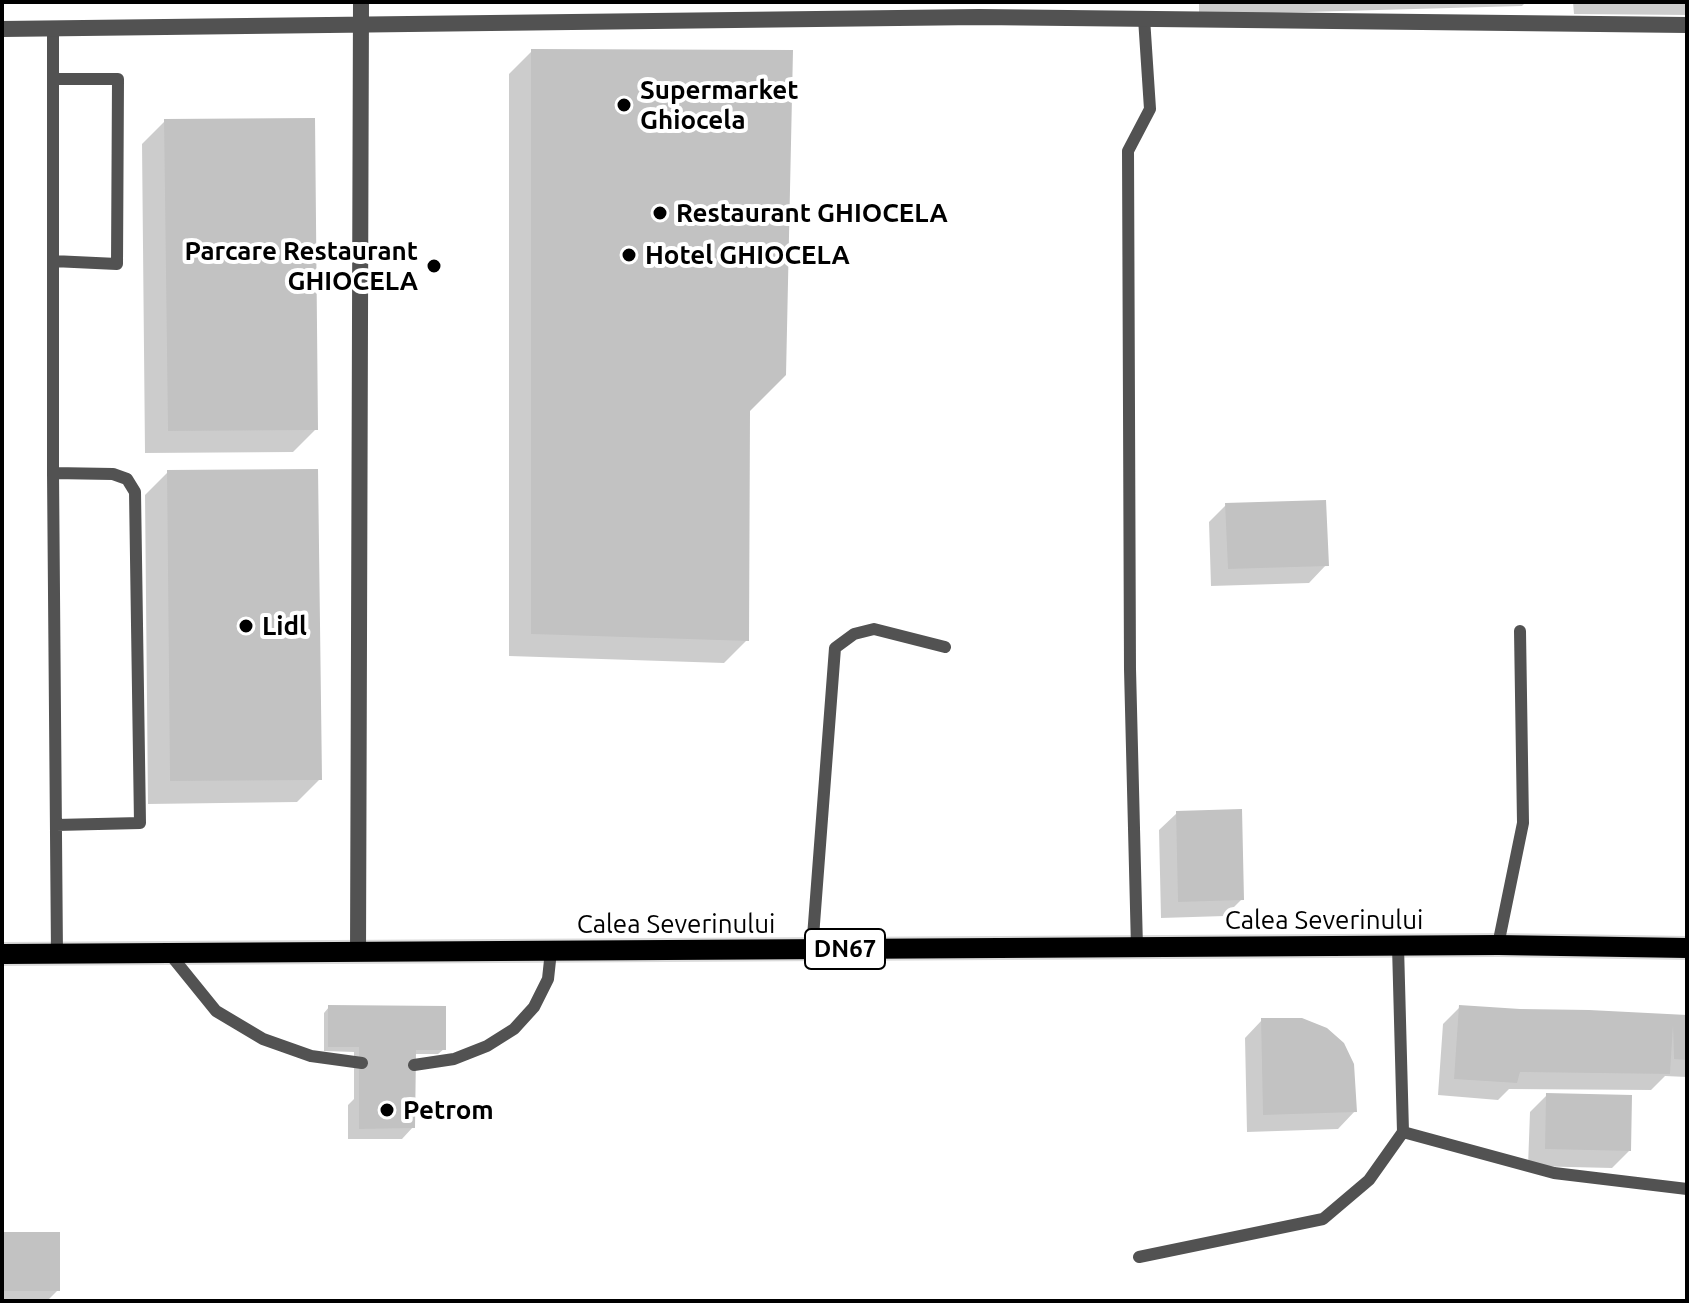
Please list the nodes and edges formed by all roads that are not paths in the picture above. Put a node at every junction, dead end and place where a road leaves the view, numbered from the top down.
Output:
1 (361, 2) edge
2 (979, 10) edge
3 (1144, 18) junction
4 (361, 24) junction
5 (1687, 25) edge
6 (53, 28) junction
7 (2, 29) edge
8 (53, 79) junction
9 (53, 261) junction
10 (53, 473) junction
11 (1520, 631) dead end
12 (945, 647) dead end
13 (56, 825) junction
14 (1498, 945) junction
15 (1398, 946) junction
16 (1137, 948) junction
17 (1687, 948) edge
18 (812, 950) junction
19 (551, 951) junction
20 (358, 952) junction
21 (169, 953) junction
22 (2, 954) edge
23 (57, 954) junction
24 (362, 1063) dead end
25 (414, 1065) dead end
26 (1403, 1132) junction
27 (1687, 1189) edge
28 (1139, 1257) dead end

1 - 4 street
2 - 3 street
2 - 4 street
3 - 5 street
3 - 16 lane
4 - 6 street
4 - 20 street
6 - 7 street
6 - 8 lane
8 - 9 lane
8 - 9 lane
9 - 10 lane
10 - 13 lane
10 - 13 lane
11 - 14 lane
12 - 18 lane
13 - 23 lane
14 - 15 main road, Calea Severinului / DN67
14 - 17 main road, Calea Severinului / DN67
15 - 16 main road, Calea Severinului / DN67
15 - 26 lane
16 - 18 main road, Calea Severinului / DN67
18 - 19 main road, Calea Severinului / DN67
19 - 20 main road, Calea Severinului / DN67
19 - 25 lane
20 - 21 main road, Calea Severinului / DN67
21 - 23 main road, Calea Severinului / DN67
21 - 24 lane
22 - 23 main road, Calea Severinului / DN67
26 - 27 lane
26 - 28 lane

